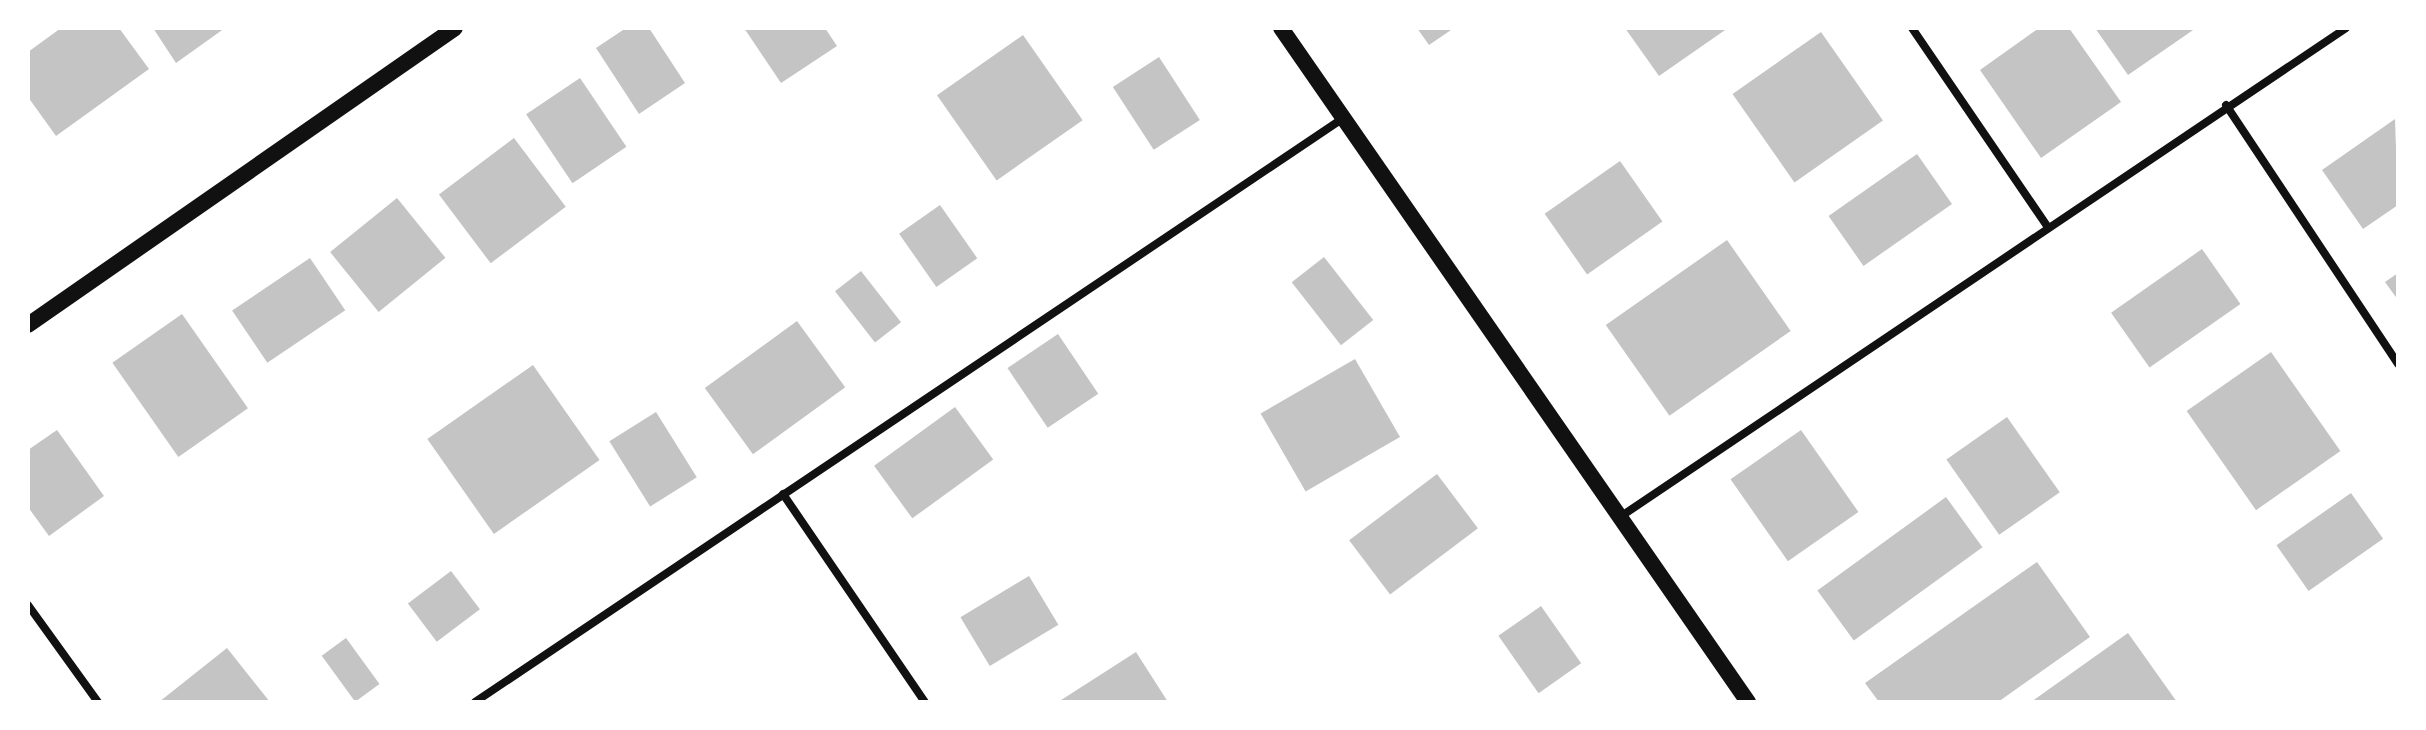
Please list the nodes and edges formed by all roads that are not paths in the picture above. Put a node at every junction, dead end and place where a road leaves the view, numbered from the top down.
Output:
1 (455, 28) edge
2 (1281, 28) edge
3 (1912, 28) edge
4 (2346, 28) edge
5 (2226, 105) junction
6 (1342, 119) junction
7 (2047, 226) junction
8 (28, 325) edge
9 (2398, 364) edge
10 (783, 494) junction
11 (1620, 517) junction
12 (28, 605) edge
13 (98, 702) edge
14 (475, 702) edge
15 (925, 702) edge
16 (1748, 702) edge

1 - 8 main road
2 - 6 main road
3 - 7 street
4 - 5 street
5 - 7 street
5 - 9 street
6 - 10 street
6 - 11 main road
7 - 11 street
10 - 14 street
10 - 15 street
11 - 16 main road
12 - 13 street

